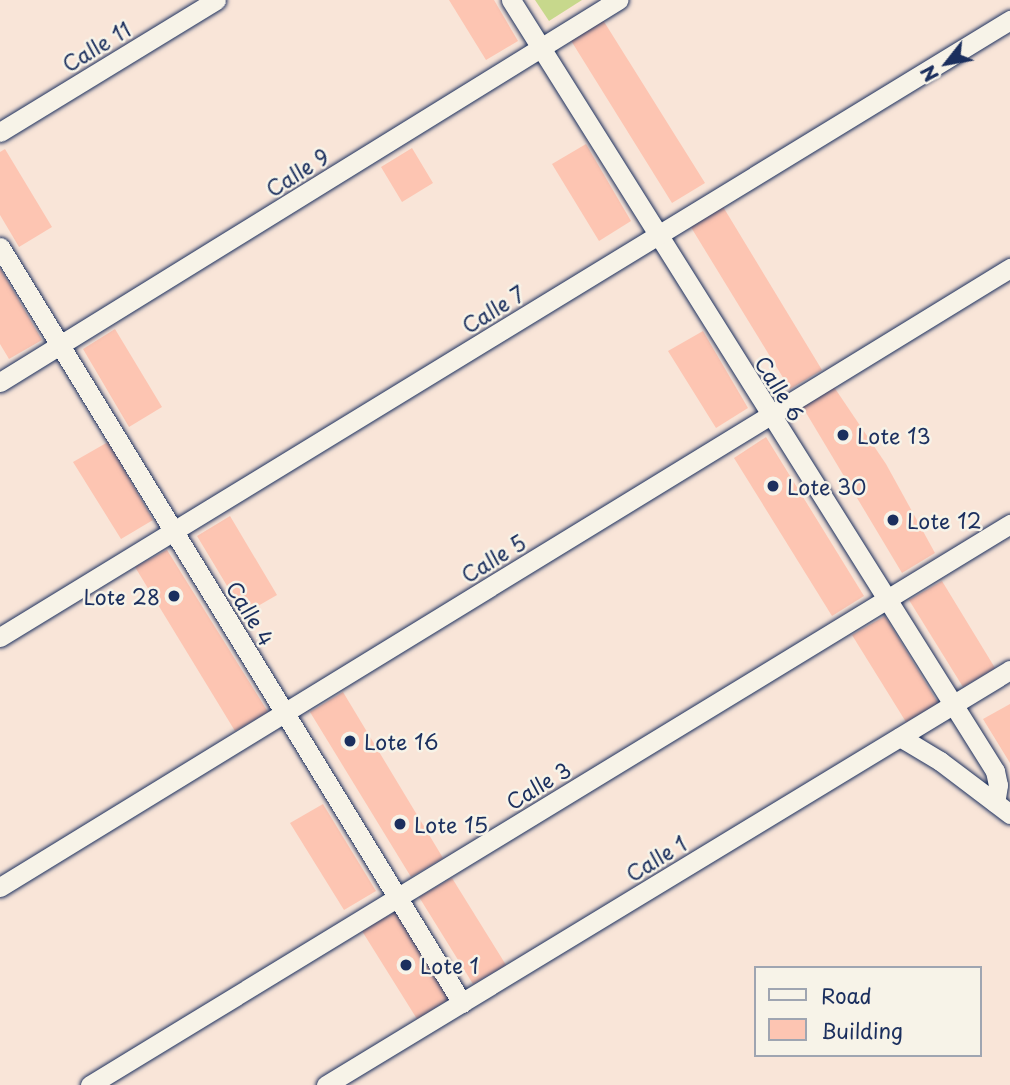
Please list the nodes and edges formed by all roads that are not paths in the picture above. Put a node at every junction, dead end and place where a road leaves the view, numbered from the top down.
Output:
1 (216, 0) edge
2 (511, 0) edge
3 (618, 0) edge
4 (1010, 20) edge
5 (541, 48) junction
6 (0, 132) edge
7 (657, 235) junction
8 (0, 247) edge
9 (1010, 268) edge
10 (60, 345) junction
11 (0, 382) edge
12 (770, 415) junction
13 (1010, 524) edge
14 (174, 531) junction
15 (885, 600) junction
16 (0, 637) edge
17 (1010, 670) edge
18 (951, 706) junction
19 (285, 712) junction
20 (900, 737) junction
21 (1002, 808) edge
22 (0, 887) edge
23 (398, 897) junction
24 (463, 1003) junction
25 (90, 1085) edge
26 (326, 1085) edge

1 - 6 street, Calle 11
2 - 5 street, Calle 6
3 - 5 street, Calle 9
4 - 7 street, Calle 7
5 - 7 street, Calle 6
5 - 10 street, Calle 9
7 - 12 street, Calle 6
7 - 14 street, Calle 7
8 - 10 street, Calle 4
9 - 12 street, Calle 5
10 - 11 street, Calle 9
10 - 14 street, Calle 4
12 - 15 street, Calle 6
12 - 19 street, Calle 5
13 - 15 street, Calle 3
14 - 16 street, Calle 7
14 - 19 street, Calle 4
15 - 18 street, Calle 6
15 - 23 street, Calle 3
17 - 18 street, Calle 1
18 - 20 street, Calle 1
18 - 21 street, Calle 6
19 - 22 street, Calle 5
19 - 23 street, Calle 4
20 - 21 street
20 - 24 street, Calle 1
23 - 24 street, Calle 4
23 - 25 street, Calle 3
24 - 26 street, Calle 1

